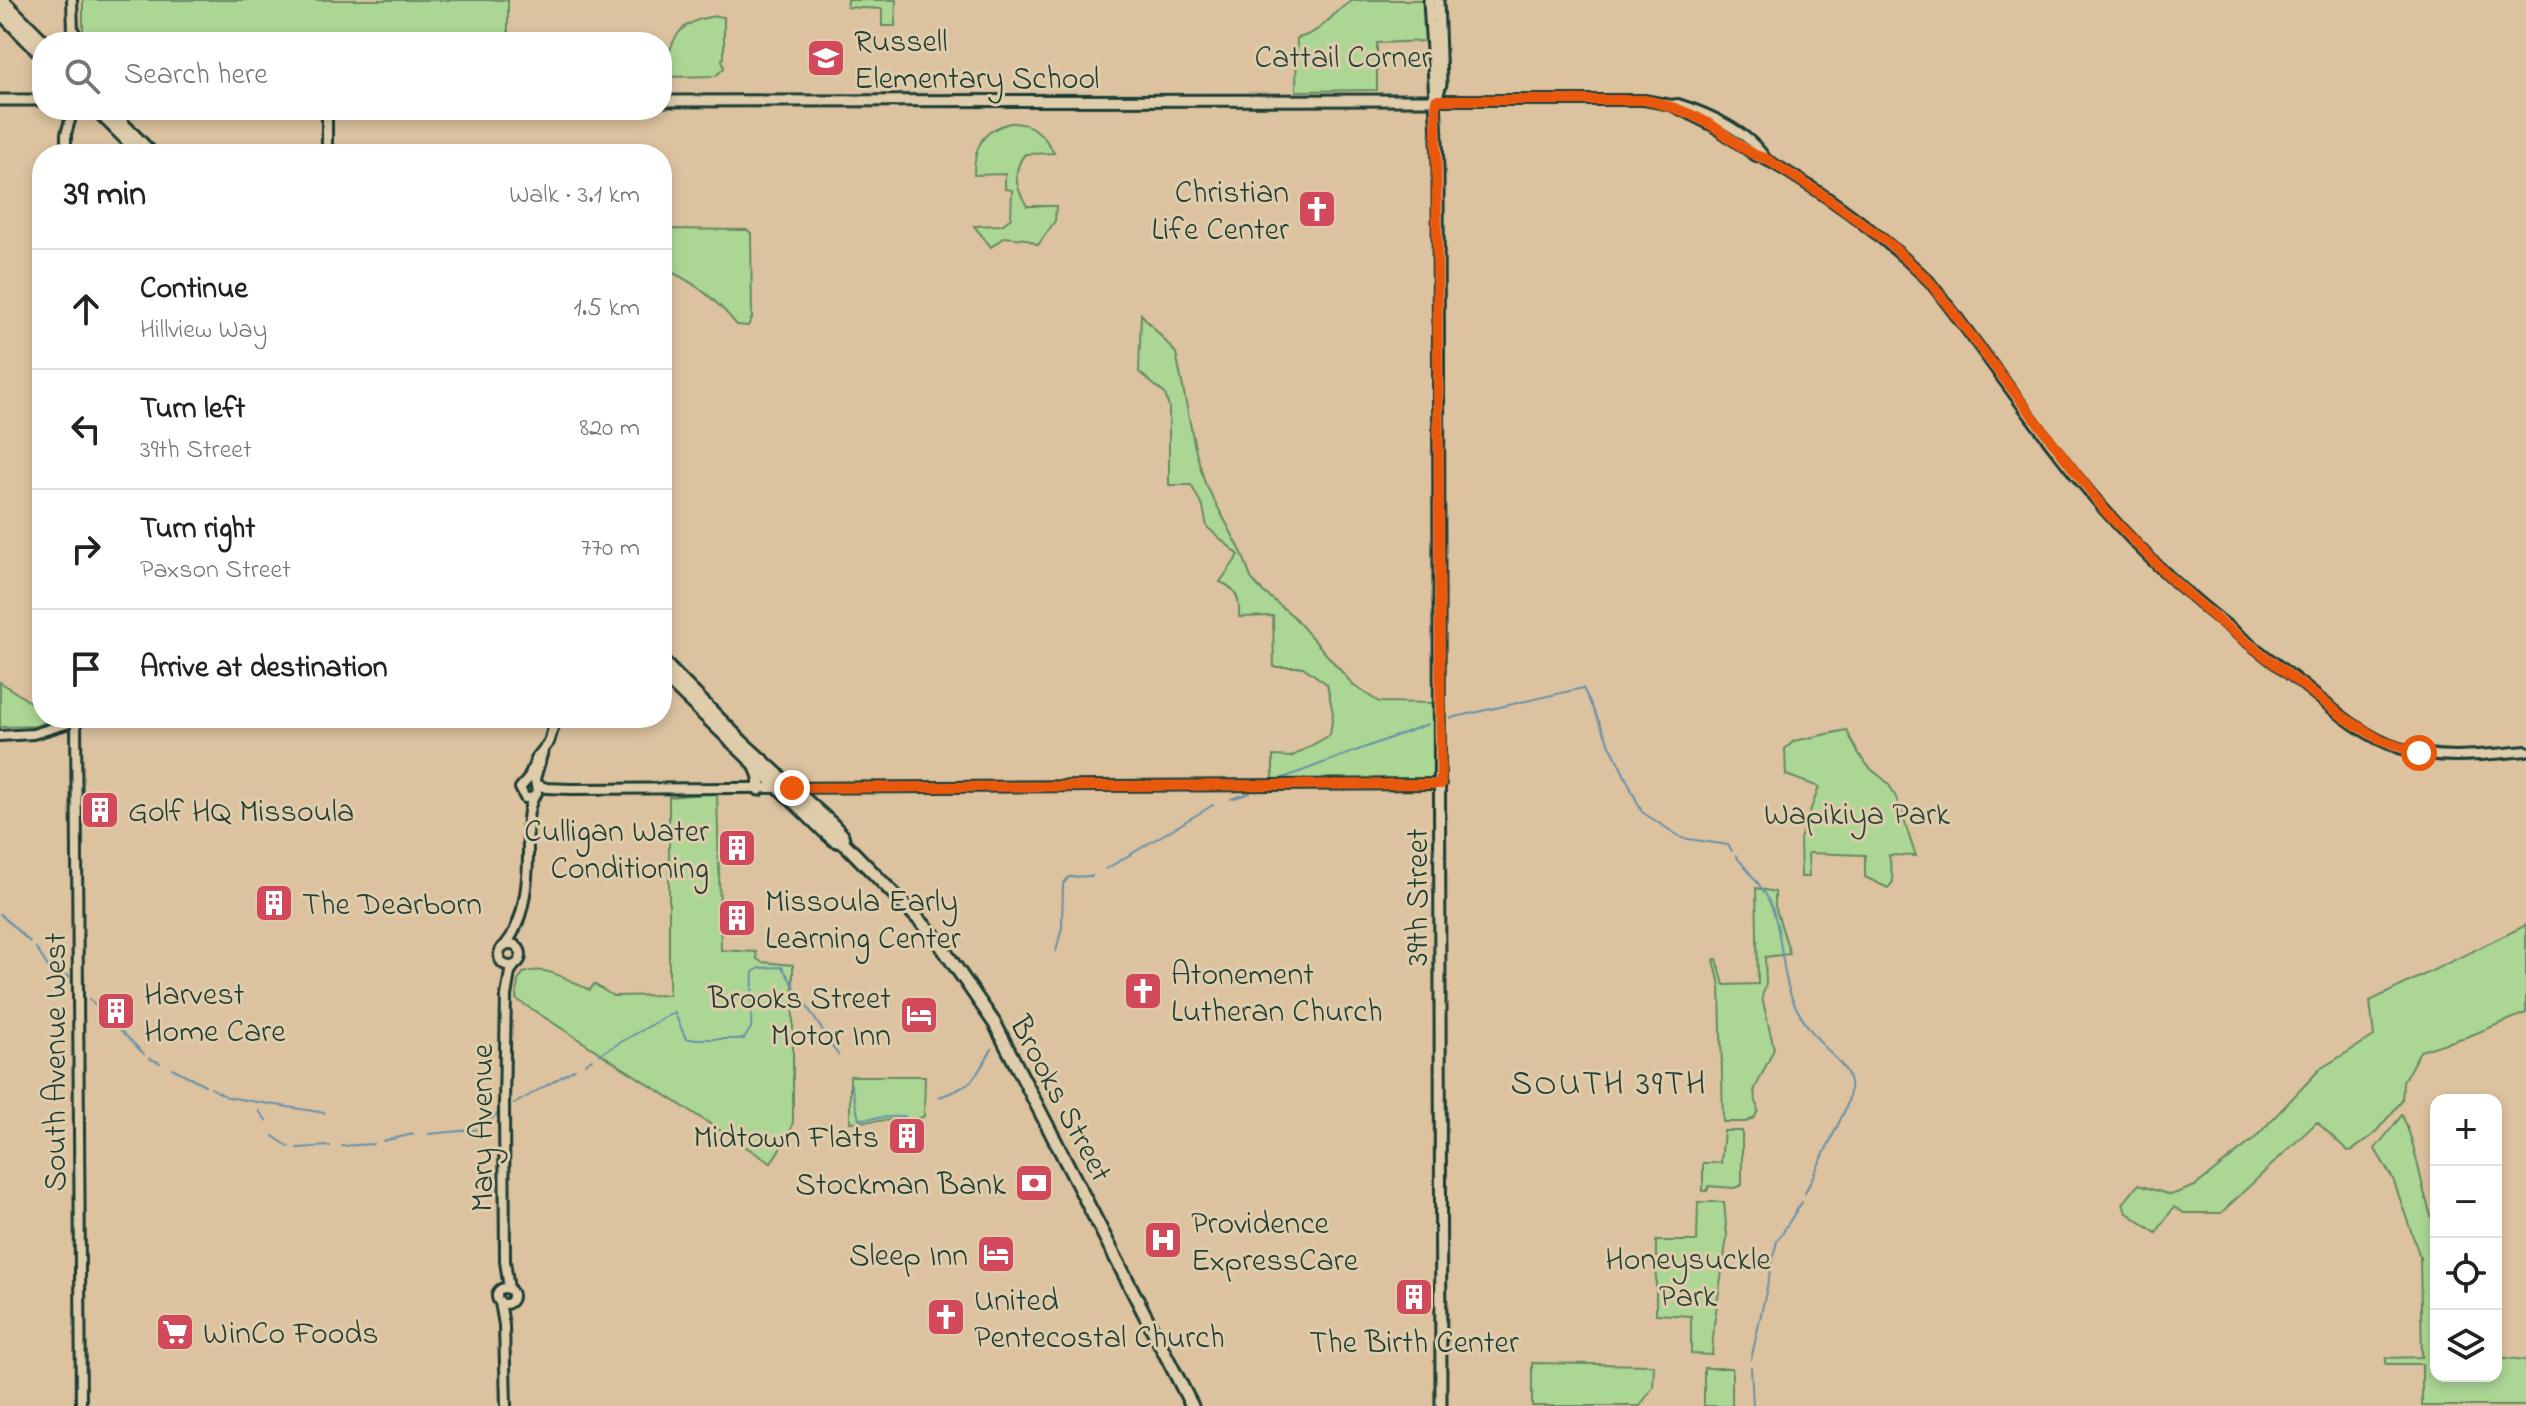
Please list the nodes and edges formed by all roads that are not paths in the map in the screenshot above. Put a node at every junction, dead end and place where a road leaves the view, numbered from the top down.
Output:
1 (2, 0) edge
2 (72, 0) edge
3 (1429, 0) edge
4 (1438, 0) edge
5 (0, 12) edge
6 (34, 32) edge
7 (72, 32) edge
8 (32, 45) edge
9 (0, 100) edge
10 (32, 100) edge
11 (1436, 100) junction
12 (672, 101) edge
13 (70, 120) edge
14 (107, 120) edge
15 (119, 120) edge
16 (327, 120) edge
17 (66, 144) edge
18 (131, 144) edge
19 (142, 144) edge
20 (327, 144) edge
21 (672, 671) edge
22 (672, 684) edge
23 (51, 728) edge
24 (76, 728) edge
25 (554, 728) edge
26 (0, 736) edge
27 (2526, 751) edge
28 (753, 763) junction
29 (532, 783) junction
30 (1441, 784) junction
31 (571, 789) junction
32 (759, 789) junction
33 (787, 789) junction
34 (523, 796) junction
35 (535, 796) junction
36 (528, 834) junction
37 (519, 916) junction
38 (505, 945) junction
39 (518, 947) junction
40 (502, 963) junction
41 (515, 965) junction
42 (506, 996) junction
43 (505, 1289) junction
44 (500, 1302) junction
45 (510, 1302) junction
46 (504, 1325) junction
47 (81, 1406) edge
48 (506, 1406) edge
49 (1192, 1406) edge
50 (1441, 1406) edge

1 - 6 highway
2 - 7 street
3 - 11 main road
4 - 11 main road
5 - 8 highway
9 - 10 main road
11 - 12 main road
11 - 27 street
11 - 30 main road, 39th Street
13 - 17 street
14 - 18 highway
15 - 19 highway
16 - 20 street
21 - 33 highway, Brooks Street
22 - 28 highway, Brooks Street
23 - 26 street
24 - 47 street, South Avenue West
25 - 29 street
28 - 32 highway
28 - 33 highway, Brooks Street
29 - 31 street
29 - 34 street
29 - 35 street
30 - 33 street
30 - 50 main road, 39th Street
31 - 32 street
31 - 35 street
32 - 33 street
33 - 49 highway, Brooks Street
34 - 35 street
34 - 36 street
35 - 36 street
36 - 37 street
37 - 38 street
37 - 39 street
38 - 39 street
38 - 40 street
39 - 41 street
40 - 41 street
40 - 42 street, Mary Avenue
41 - 42 street, Mary Avenue
42 - 43 street, Mary Avenue
43 - 44 street
43 - 45 street
44 - 45 street
44 - 46 street
45 - 46 street
46 - 48 street

